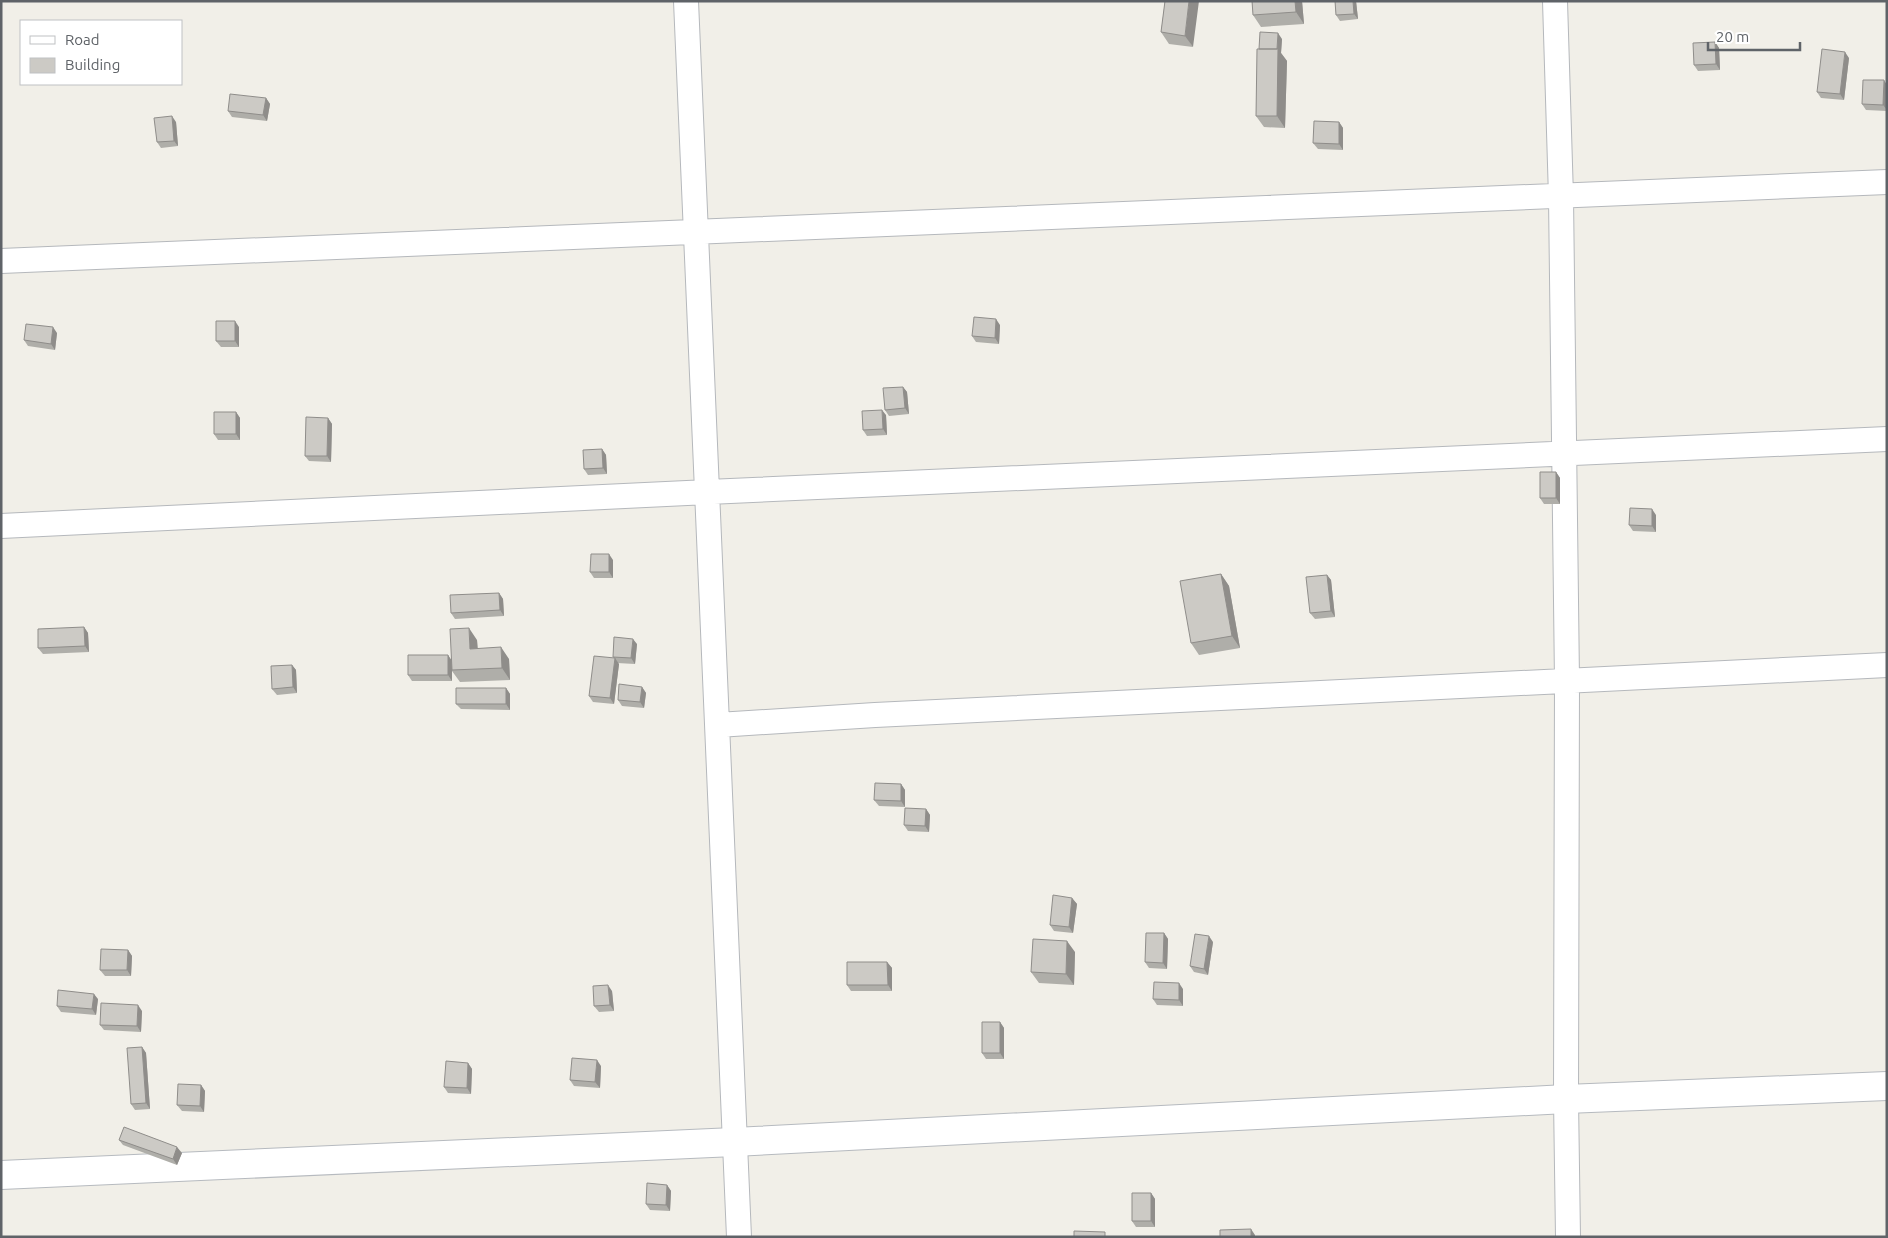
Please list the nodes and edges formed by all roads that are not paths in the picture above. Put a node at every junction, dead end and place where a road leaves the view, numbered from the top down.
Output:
1 (686, 1) edge
2 (1555, 1) edge
3 (1887, 182) edge
4 (1561, 197) junction
5 (697, 231) junction
6 (1, 261) edge
7 (1887, 439) edge
8 (1563, 454) junction
9 (708, 492) junction
10 (1, 526) edge
11 (1887, 666) edge
12 (1567, 681) junction
13 (718, 725) junction
14 (1887, 1086) edge
15 (1566, 1099) junction
16 (734, 1142) junction
17 (1, 1175) edge
18 (739, 1237) edge
19 (1568, 1237) edge

1 - 5 street
2 - 4 street
3 - 4 street
4 - 5 street
4 - 8 street
5 - 6 street
5 - 9 street
7 - 8 street
8 - 9 street
8 - 12 street
9 - 10 street
9 - 13 street
11 - 12 street
12 - 13 street
12 - 15 street
13 - 16 street
14 - 15 street
15 - 16 street
15 - 19 street
16 - 17 street
16 - 18 street

